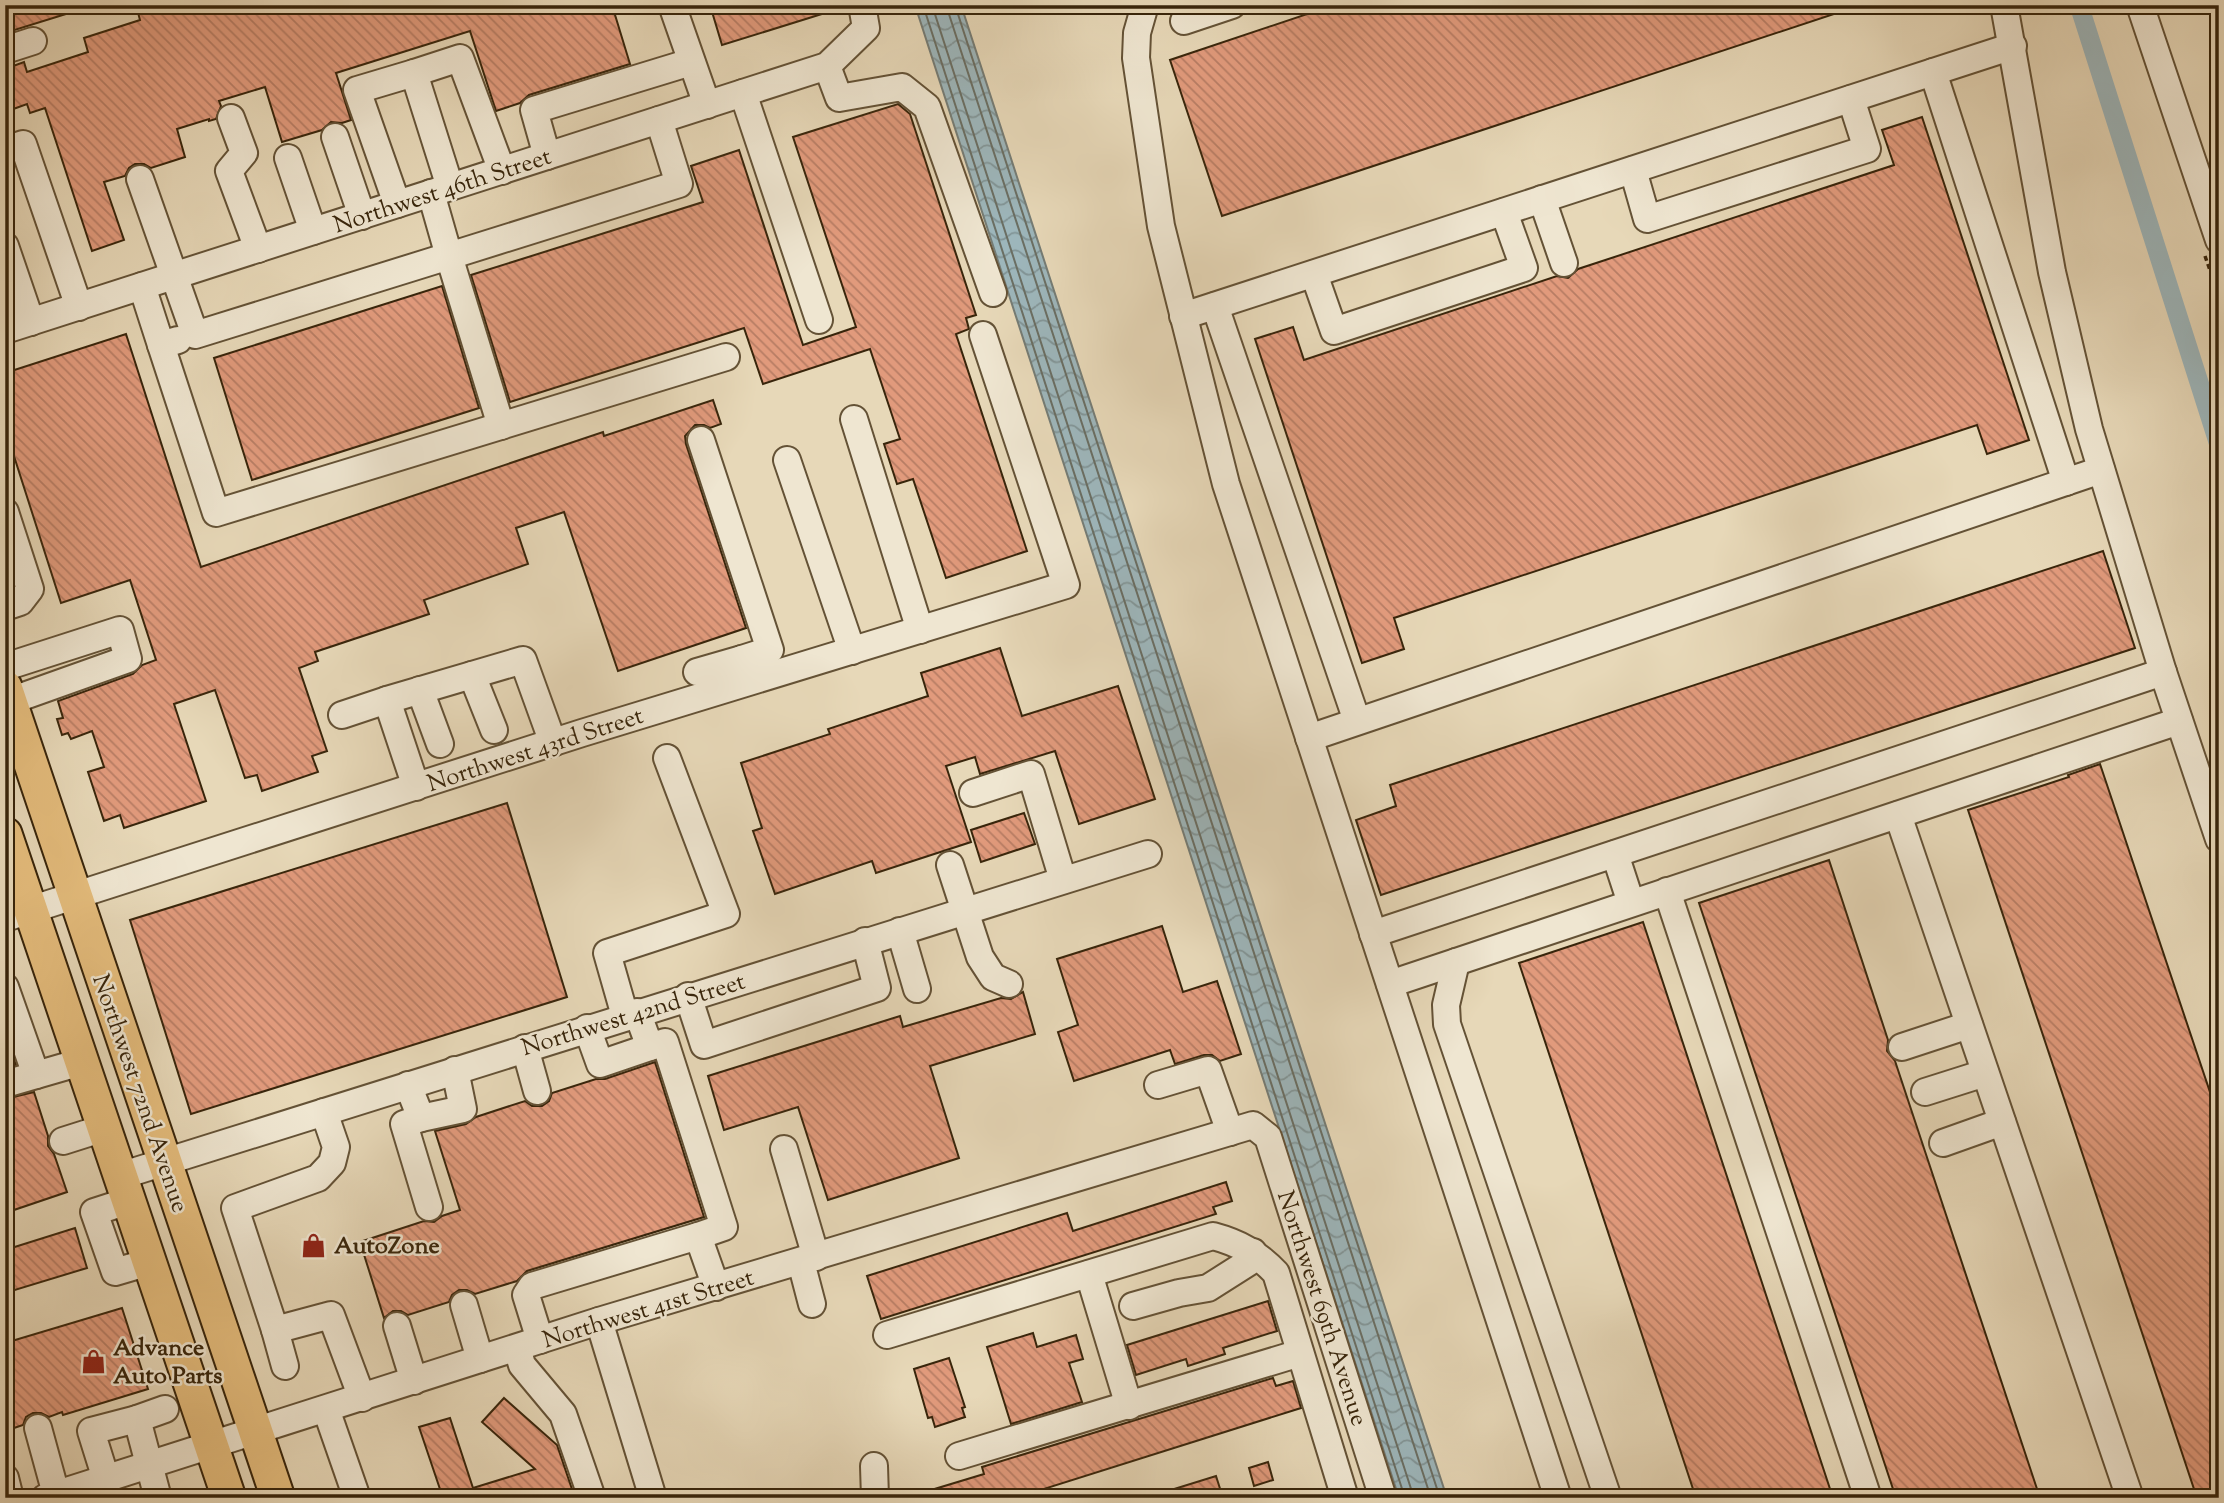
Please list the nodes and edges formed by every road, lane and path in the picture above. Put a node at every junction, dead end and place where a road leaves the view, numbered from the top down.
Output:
1 (672, 5) edge
2 (1145, 5) edge
3 (1232, 5) edge
4 (2004, 5) edge
5 (2140, 5) edge
6 (864, 17) edge
7 (1184, 21) dead end
8 (33, 41) dead end
9 (2013, 46) junction
10 (5, 50) edge
11 (691, 62) junction
12 (827, 66) junction
13 (1933, 72) junction
14 (414, 73) junction
15 (743, 93) junction
16 (1851, 99) junction
17 (707, 105) junction
18 (231, 118) dead end
19 (659, 120) junction
20 (335, 137) dead end
21 (5, 150) edge
22 (547, 156) junction
23 (288, 158) dead end
24 (1633, 170) junction
25 (502, 171) junction
26 (140, 180) dead end
27 (440, 190) junction
28 (1542, 199) junction
29 (397, 204) junction
30 (1504, 212) junction
31 (362, 216) junction
32 (313, 231) junction
33 (2219, 240) edge
34 (5, 246) edge
35 (258, 249) junction
36 (449, 256) junction
37 (1564, 262) dead end
38 (1314, 274) junction
39 (174, 276) junction
40 (142, 286) junction
41 (993, 293) dead end
42 (1215, 306) junction
43 (79, 307) junction
44 (1183, 316) junction
45 (819, 320) dead end
46 (31, 322) junction
47 (5, 330) edge
48 (195, 335) junction
49 (983, 335) dead end
50 (162, 345) junction
51 (726, 357) dead end
52 (853, 419) dead end
53 (501, 426) junction
54 (701, 440) dead end
55 (788, 460) dead end
56 (2101, 470) junction
57 (2066, 482) junction
58 (5, 512) edge
59 (5, 607) edge
60 (920, 630) junction
61 (852, 651) junction
62 (5, 667) edge
63 (747, 670) junction
64 (697, 672) dead end
65 (2163, 672) junction
66 (472, 675) junction
67 (420, 690) junction
68 (8, 694) edge
69 (387, 700) junction
70 (342, 715) dead end
71 (1357, 721) junction
72 (2179, 721) junction
73 (494, 730) dead end
74 (1309, 737) junction
75 (553, 743) junction
76 (440, 744) dead end
77 (667, 758) dead end
78 (416, 787) junction
79 (973, 793) dead end
80 (1898, 815) junction
81 (5, 834) edge
82 (2219, 839) edge
83 (1147, 854) dead end
84 (1615, 854) junction
85 (950, 865) dead end
86 (1063, 880) junction
87 (1667, 891) junction
88 (75, 897) junction
89 (1632, 903) junction
90 (963, 911) junction
91 (18, 914) edge
92 (900, 931) junction
93 (1373, 934) junction
94 (865, 941) junction
95 (1456, 962) junction
96 (1009, 984) dead end
97 (1390, 984) junction
98 (5, 987) edge
99 (917, 989) dead end
100 (688, 996) junction
101 (631, 1014) junction
102 (1969, 1025) junction
103 (587, 1028) junction
104 (650, 1047) junction
105 (1902, 1047) dead end
106 (525, 1048) junction
107 (81, 1062) junction
108 (455, 1070) junction
109 (1985, 1073) junction
110 (36, 1075) junction
111 (5, 1084) edge
112 (408, 1085) junction
113 (1158, 1085) dead end
114 (537, 1091) dead end
115 (1925, 1092) dead end
116 (324, 1111) junction
117 (421, 1118) junction
118 (2002, 1122) junction
119 (104, 1128) junction
120 (1242, 1128) junction
121 (63, 1141) dead end
122 (1943, 1143) dead end
123 (784, 1149) dead end
124 (164, 1162) junction
125 (124, 1189) junction
126 (429, 1207) dead end
127 (698, 1236) junction
128 (1253, 1252) junction
129 (808, 1259) junction
130 (1089, 1274) junction
131 (716, 1287) junction
132 (812, 1304) dead end
133 (464, 1305) dead end
134 (1133, 1306) dead end
135 (599, 1321) junction
136 (397, 1326) dead end
137 (275, 1330) junction
138 (887, 1335) dead end
139 (529, 1344) junction
140 (1300, 1353) junction
141 (480, 1360) junction
142 (285, 1366) dead end
143 (414, 1381) junction
144 (362, 1398) junction
145 (1129, 1406) junction
146 (165, 1409) dead end
147 (326, 1409) junction
148 (137, 1419) junction
149 (38, 1429) dead end
150 (256, 1432) junction
151 (212, 1446) junction
152 (959, 1456) dead end
153 (149, 1465) junction
154 (874, 1466) dead end
155 (5, 1478) edge
156 (106, 1479) junction
157 (50, 1496) edge
158 (10, 1498) edge
159 (158, 1498) edge
160 (229, 1498) edge
161 (278, 1498) edge
162 (357, 1498) edge
163 (592, 1498) edge
164 (653, 1498) edge
165 (875, 1498) edge
166 (1345, 1498) edge
167 (1383, 1498) edge
168 (1558, 1498) edge
169 (1608, 1498) edge
170 (1868, 1498) edge
171 (2130, 1498) edge

1 - 11 street
2 - 44 street
3 - 7 street
4 - 9 street
5 - 33 street
6 - 12 street, Northwest 46th Street
8 - 10 street
9 - 13 street
9 - 56 street
11 - 17 street
11 - 22 street
12 - 15 street, Northwest 46th Street
12 - 41 street
13 - 16 street
13 - 57 street
14 - 25 street
14 - 27 street
14 - 29 street
15 - 17 street, Northwest 46th Street
15 - 45 street
16 - 24 street
16 - 24 street
17 - 19 street, Northwest 46th Street
18 - 35 street
19 - 22 street, Northwest 46th Street
19 - 36 street
20 - 31 street
21 - 43 street
22 - 25 street, Northwest 46th Street
23 - 32 street
24 - 28 street
25 - 27 street, Northwest 46th Street
26 - 39 street
27 - 29 street, Northwest 46th Street
27 - 36 street
28 - 30 street
28 - 37 street
29 - 31 street, Northwest 46th Street
30 - 38 street
30 - 38 street
31 - 32 street, Northwest 46th Street
32 - 35 street, Northwest 46th Street
34 - 46 street
35 - 39 street, Northwest 46th Street
36 - 48 street
36 - 53 street
38 - 42 street
39 - 40 street, Northwest 46th Street
39 - 48 street
40 - 43 street, Northwest 46th Street
40 - 50 street
42 - 44 street
42 - 71 street
43 - 46 street, Northwest 46th Street
44 - 74 street
46 - 47 street, Northwest 46th Street
48 - 50 street
49 - 60 street, Northwest 43rd Street
50 - 53 street
51 - 53 street
52 - 60 street
54 - 63 street
55 - 61 street
56 - 57 street
56 - 65 street
57 - 71 street
58 - 59 street
60 - 61 street, Northwest 43rd Street
61 - 63 street, Northwest 43rd Street
62 - 68 street
63 - 64 street
63 - 75 street, Northwest 43rd Street
65 - 72 street
65 - 84 street
66 - 67 street
66 - 73 street
66 - 75 street
67 - 69 street
67 - 76 street
68 - 88 main road, Northwest 72nd Avenue
69 - 70 street
69 - 78 street
71 - 74 street
72 - 80 street
72 - 82 street
74 - 93 street
75 - 78 street, Northwest 43rd Street
77 - 101 street
78 - 88 street, Northwest 43rd Street
79 - 86 street
80 - 87 street
80 - 102 street
81 - 91 main road, Northwest 72nd Avenue
83 - 86 street, Northwest 42nd Street
84 - 89 street
84 - 93 street
85 - 90 street
86 - 90 street, Northwest 42nd Street
87 - 89 street
87 - 170 street
88 - 91 street, Northwest 43rd Street
88 - 124 main road, Northwest 72nd Avenue
89 - 95 street
90 - 92 street, Northwest 42nd Street
90 - 96 street
91 - 107 main road, Northwest 72nd Avenue
92 - 94 street, Northwest 42nd Street
92 - 99 street
93 - 97 street
94 - 100 street, Northwest 42nd Street
94 - 100 street
95 - 97 street
95 - 169 street
97 - 168 street
98 - 110 street
100 - 101 street, Northwest 42nd Street
101 - 103 street, Northwest 42nd Street
101 - 104 street
102 - 105 street
102 - 109 street
103 - 104 street
103 - 106 street, Northwest 42nd Street
104 - 127 street
106 - 108 street, Northwest 42nd Street
106 - 114 street
107 - 110 street
107 - 119 main road, Northwest 72nd Avenue
108 - 112 street, Northwest 42nd Street
108 - 117 street
109 - 115 street
109 - 118 street
110 - 111 street
112 - 116 street, Northwest 42nd Street
112 - 117 street
113 - 120 street, Northwest 69th Avenue
116 - 124 street, Northwest 42nd Street
116 - 137 street
117 - 126 street
118 - 122 street
118 - 171 street
119 - 121 street
119 - 125 main road, Northwest 72nd Avenue
120 - 129 street, Northwest 41st Street
120 - 167 street, Northwest 69th Avenue
123 - 129 street
124 - 125 street, Northwest 42nd Street
124 - 150 main road, Northwest 72nd Avenue
125 - 151 main road, Northwest 72nd Avenue
127 - 131 street
127 - 139 street
128 - 130 street
128 - 134 street
128 - 140 street
129 - 131 street, Northwest 41st Street
129 - 132 street
130 - 138 street
130 - 145 street
131 - 135 street, Northwest 41st Street
133 - 141 street
135 - 139 street, Northwest 41st Street
135 - 164 street
136 - 143 street
137 - 142 street
137 - 144 street
139 - 141 street, Northwest 41st Street
139 - 163 street
140 - 145 street
140 - 166 street
141 - 143 street, Northwest 41st Street
143 - 144 street, Northwest 41st Street
144 - 147 street, Northwest 41st Street
145 - 152 street
146 - 148 street
147 - 150 street, Northwest 41st Street
147 - 162 street
148 - 153 street
148 - 156 street
149 - 157 street
150 - 151 street, Northwest 41st Street
150 - 161 main road, Northwest 72nd Avenue
151 - 153 street, Northwest 41st Street
151 - 160 main road, Northwest 72nd Avenue
153 - 156 street, Northwest 41st Street
153 - 159 street
154 - 165 street
155 - 158 street
156 - 157 street, Northwest 41st Street

